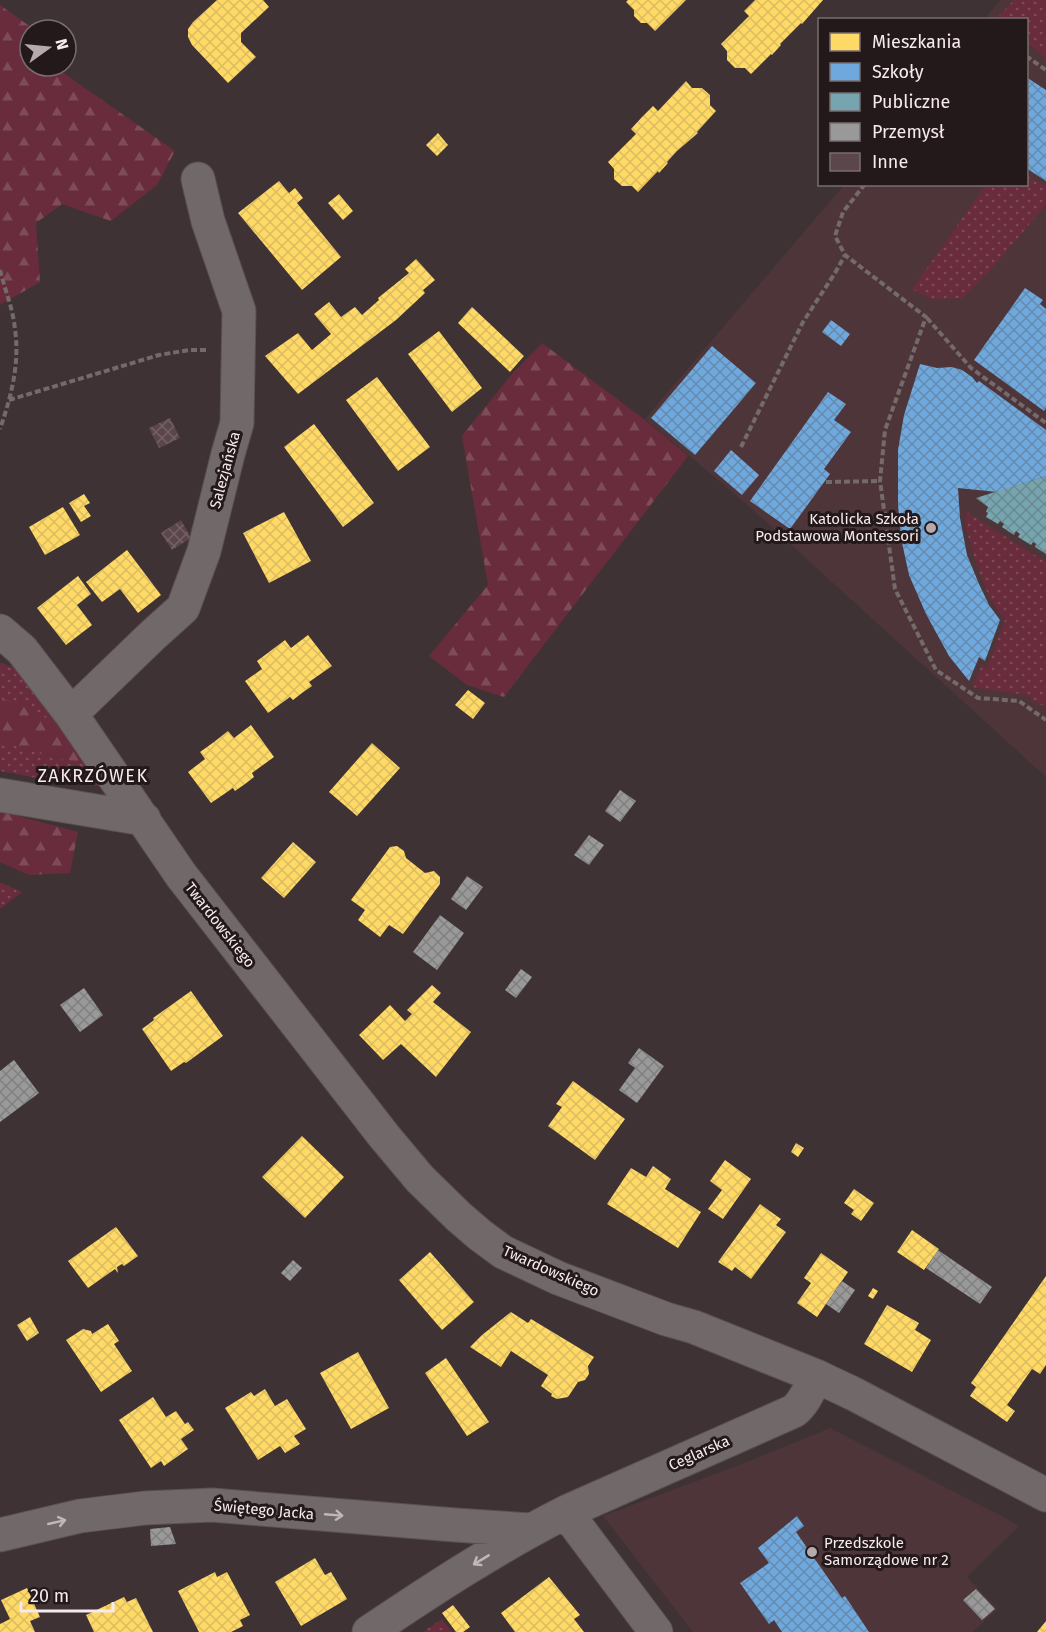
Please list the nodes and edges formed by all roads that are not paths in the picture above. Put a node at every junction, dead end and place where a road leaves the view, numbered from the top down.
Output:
1 (198, 179) dead end
2 (7, 642) edge
3 (71, 714) junction
4 (0, 795) edge
5 (144, 819) junction
6 (816, 1376) junction
7 (1046, 1495) edge
8 (566, 1512) junction
9 (531, 1530) junction
10 (0, 1535) edge
11 (369, 1632) edge
12 (656, 1632) edge

1 - 3 street, Salezjańska
2 - 3 street, Twardowskiego
3 - 5 street, Twardowskiego
4 - 5 street
5 - 6 street, Twardowskiego
6 - 7 street, Twardowskiego
6 - 8 street, Ceglarska
8 - 9 street, Ceglarska
8 - 12 street
10 -> 9 street, Świętego Jacka
9 -> 11 street, Ceglarska

